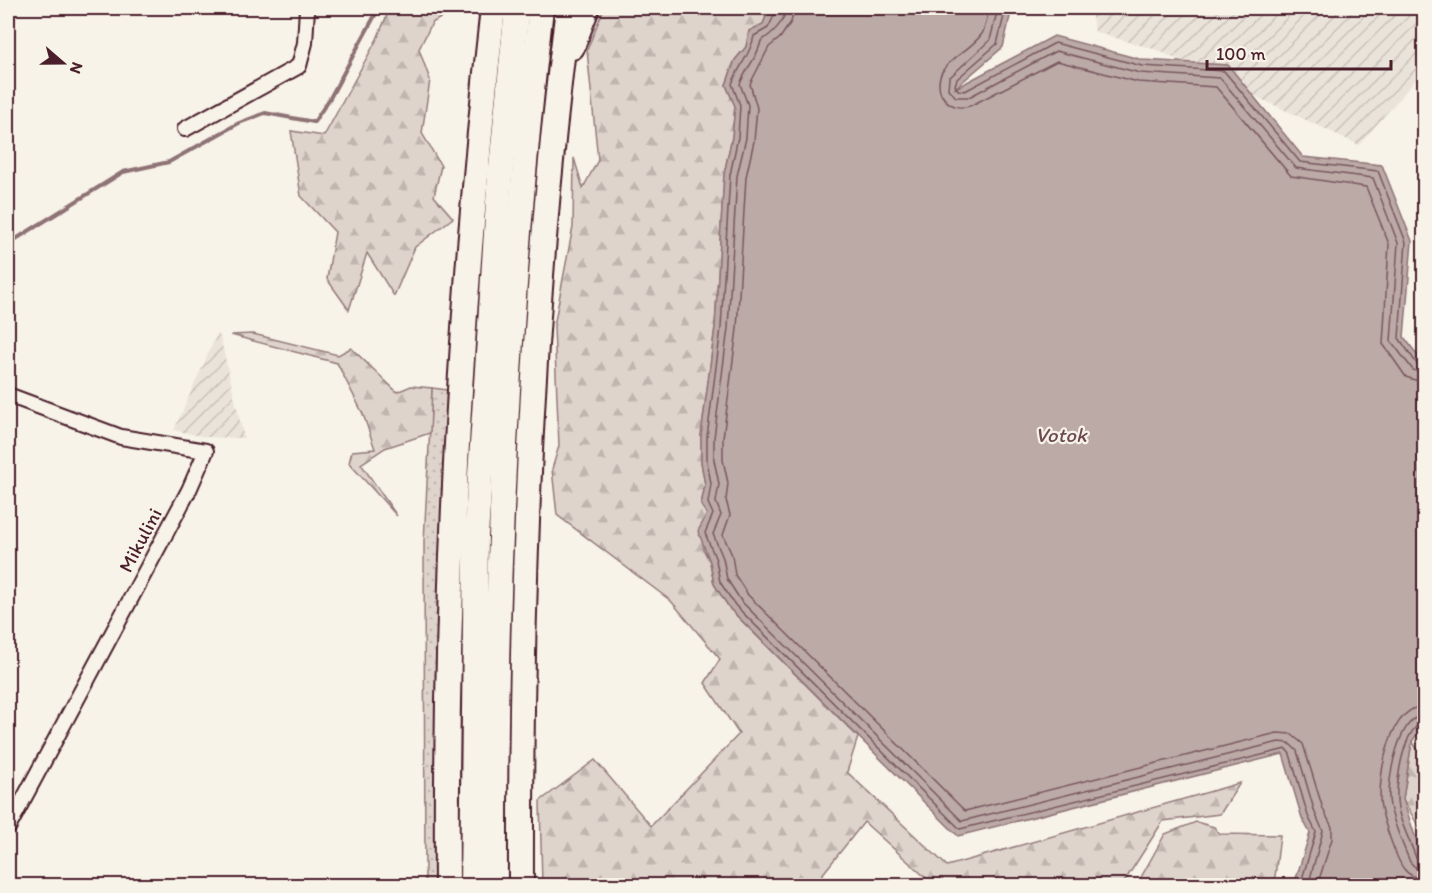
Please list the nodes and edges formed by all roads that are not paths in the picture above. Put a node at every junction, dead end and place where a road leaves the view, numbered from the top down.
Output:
1 (307, 8) edge
2 (493, 8) edge
3 (518, 8) edge
4 (541, 8) edge
5 (568, 8) edge
6 (587, 8) edge
7 (184, 129) dead end
8 (554, 129) junction
9 (8, 395) edge
10 (8, 828) edge
11 (447, 885) edge
12 (472, 885) edge
13 (495, 885) edge
14 (521, 885) edge

1 - 7 street
2 - 11 highway
3 - 12 highway
4 - 13 highway
5 - 8 highway
6 - 8 highway
8 - 14 highway
9 - 10 street, Mikulini

